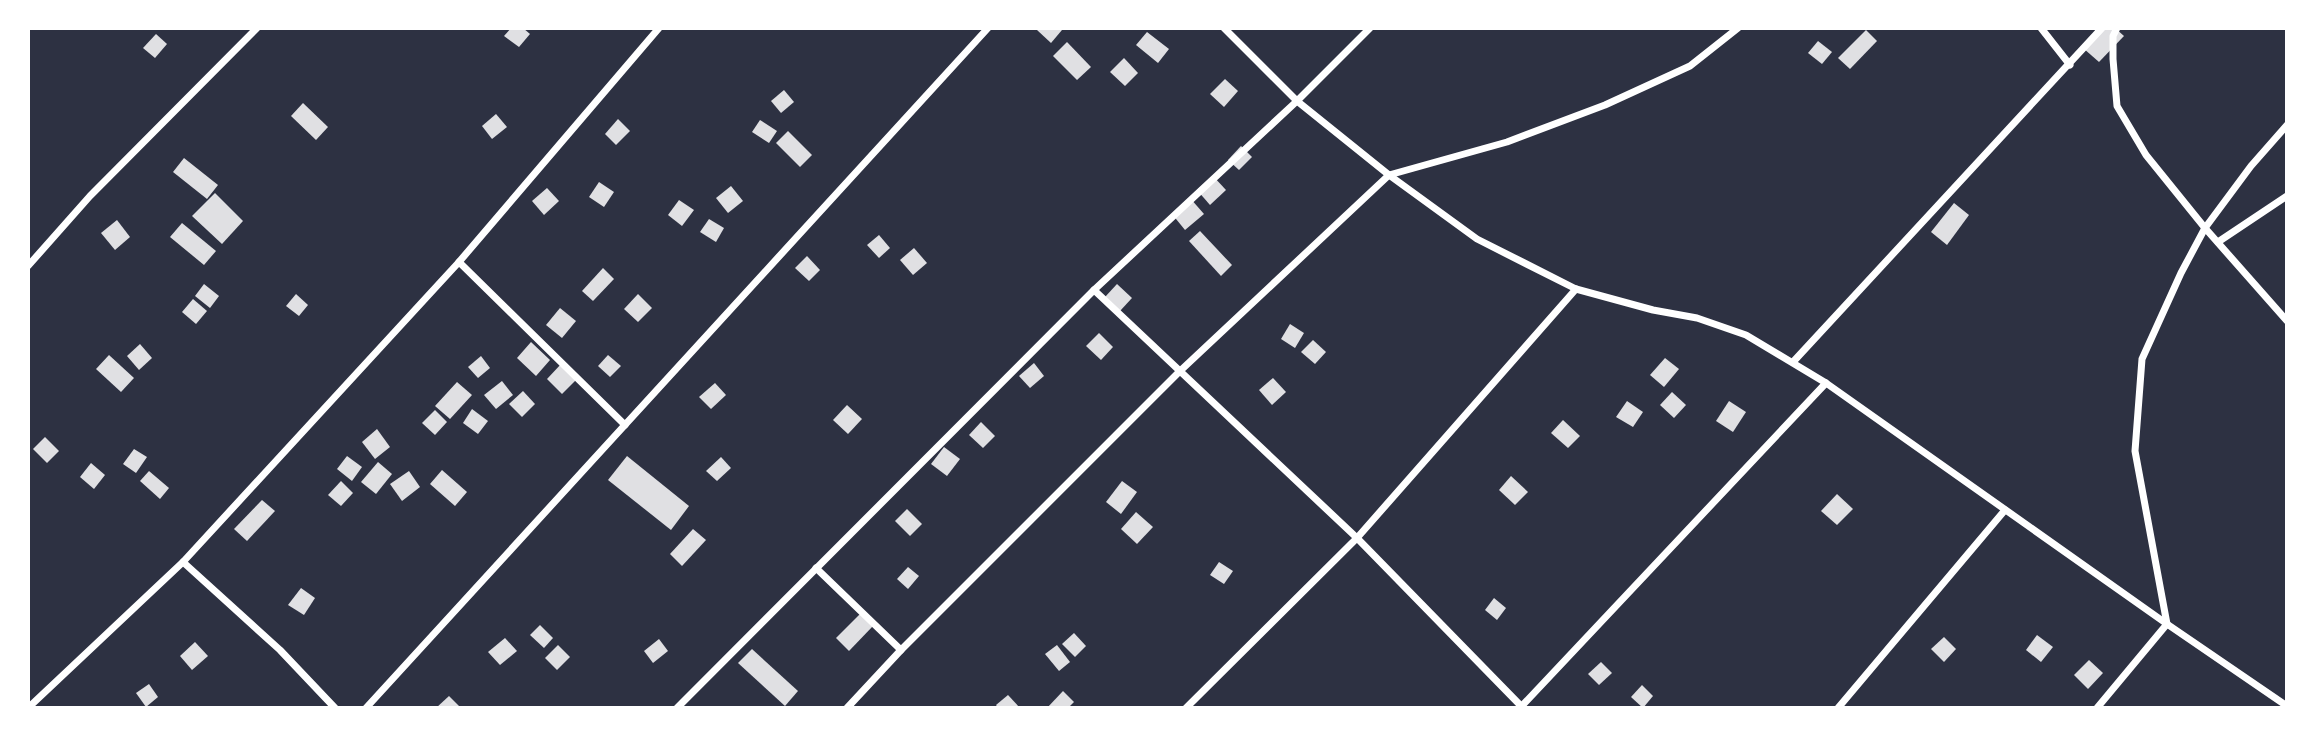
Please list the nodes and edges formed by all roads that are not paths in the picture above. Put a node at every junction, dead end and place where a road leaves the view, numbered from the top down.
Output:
1 (257, 28) edge
2 (659, 28) edge
3 (988, 28) edge
4 (1224, 28) edge
5 (1370, 28) edge
6 (1738, 28) edge
7 (2041, 28) edge
8 (2102, 28) edge
9 (2117, 28) edge
10 (2070, 65) junction
11 (1297, 102) junction
12 (2287, 125) edge
13 (1389, 175) junction
14 (2287, 196) edge
15 (2205, 228) junction
16 (2218, 242) junction
17 (459, 262) junction
18 (28, 266) edge
19 (1576, 289) junction
20 (1094, 290) junction
21 (2287, 321) edge
22 (1793, 362) junction
23 (1179, 372) junction
24 (1826, 383) junction
25 (625, 425) junction
26 (2005, 510) junction
27 (1357, 538) junction
28 (183, 562) junction
29 (816, 568) junction
30 (2167, 624) junction
31 (901, 650) junction
32 (2287, 706) edge
33 (28, 708) edge
34 (335, 708) edge
35 (366, 708) edge
36 (677, 708) edge
37 (847, 708) edge
38 (1186, 708) edge
39 (1522, 708) edge
40 (1838, 708) edge
41 (2097, 708) edge

1 - 18 street
2 - 17 street
3 - 25 street
4 - 11 street
5 - 11 street
6 - 13 street
7 - 10 street
8 - 10 street
9 - 15 street
10 - 22 street
11 - 13 street
11 - 20 street
12 - 15 street
13 - 19 street
13 - 23 street
14 - 16 street
15 - 16 street
15 - 30 street
16 - 21 street
17 - 25 street
17 - 28 street
19 - 22 street
19 - 27 street
20 - 23 street
20 - 29 street
22 - 24 street
23 - 27 street
23 - 31 street
24 - 26 street
24 - 39 street
25 - 35 street
26 - 30 street
26 - 40 street
27 - 38 street
27 - 39 street
28 - 33 street
28 - 34 street
29 - 31 street
29 - 36 street
30 - 32 street
30 - 41 street
31 - 37 street

